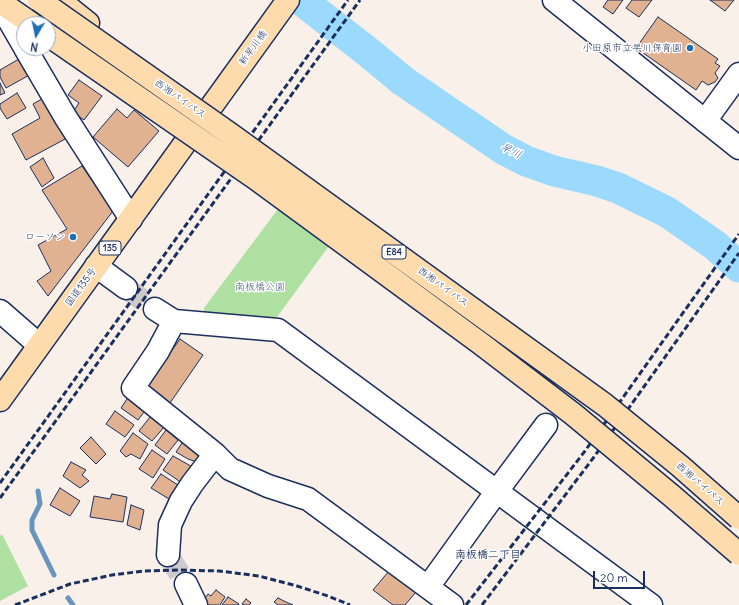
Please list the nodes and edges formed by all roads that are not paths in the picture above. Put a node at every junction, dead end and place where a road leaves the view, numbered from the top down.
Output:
1 (39, 0) edge
2 (59, 0) edge
3 (288, 0) edge
4 (556, 1) edge
5 (2, 9) edge
6 (16, 16) edge
7 (16, 21) edge
8 (16, 32) edge
9 (56, 41) edge
10 (56, 50) edge
11 (30, 56) edge
12 (739, 74) edge
13 (214, 103) junction
14 (705, 121) junction
15 (187, 141) junction
16 (739, 148) edge
17 (132, 219) junction
18 (96, 266) junction
19 (126, 288) tunnel mouth
20 (154, 309) tunnel mouth
21 (0, 311) edge
22 (174, 321) junction
23 (39, 345) junction
24 (0, 400) edge
25 (546, 424) dead end
26 (215, 454) junction
27 (497, 491) junction
28 (739, 518) edge
29 (739, 554) edge
30 (168, 555) tunnel mouth
31 (186, 584) tunnel mouth
32 (428, 587) junction
33 (196, 605) edge
34 (452, 605) edge
35 (651, 605) edge

1 - 28 highway, 西湘バイパス / E84, bridge
2 - 13 highway
3 - 13 highway, 新早川橋 / 135
4 - 14 street
5 - 6 highway
5 - 7 street
5 - 8 street
9 - 29 highway, E84, bridge
10 - 15 street
11 - 17 street
12 - 14 street
13 - 15 highway, 国道135号 / 135
14 - 16 street
15 - 17 highway, 国道135号 / 135
17 - 18 highway, 国道135号 / 135
18 - 19 street
18 - 23 highway, 国道135号 / 135
20 - 22 street
21 - 23 street
22 - 26 street
22 - 27 street
23 - 24 highway, 国道135号 / 135
25 - 27 street
26 - 30 street
26 - 32 street
27 - 32 street
27 - 35 street
31 - 33 street
32 - 34 street

